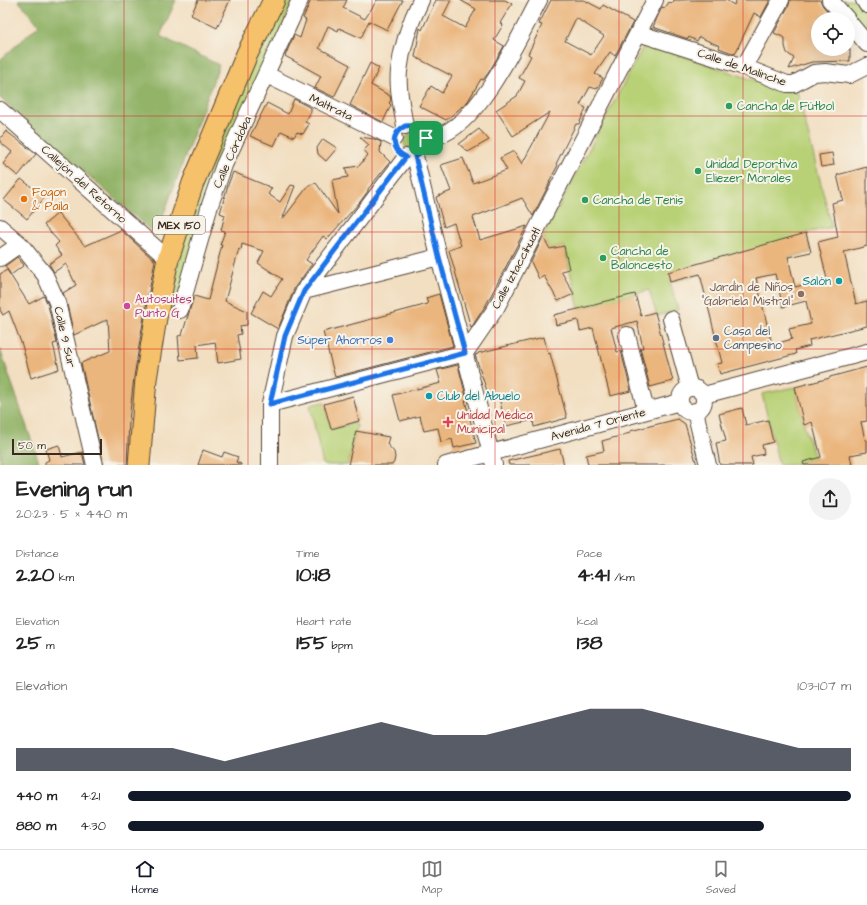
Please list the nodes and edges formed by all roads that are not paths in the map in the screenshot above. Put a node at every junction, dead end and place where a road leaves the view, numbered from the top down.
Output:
1 (274, 0) edge
2 (300, 0) edge
3 (421, 0) edge
4 (539, 0) edge
5 (655, 0) edge
6 (781, 0) edge
7 (830, 0) edge
8 (864, 0) edge
9 (867, 5) edge
10 (840, 12) edge
11 (855, 30) edge
12 (638, 33) junction
13 (867, 44) edge
14 (867, 66) edge
15 (744, 67) junction
16 (267, 75) junction
17 (0, 110) edge
18 (405, 126) junction
19 (394, 138) junction
20 (426, 138) junction
21 (411, 156) junction
22 (0, 227) edge
23 (20, 244) junction
24 (439, 257) junction
25 (0, 258) edge
26 (168, 259) junction
27 (304, 291) junction
28 (180, 310) dead end
29 (671, 319) dead end
30 (627, 335) dead end
31 (867, 352) edge
32 (465, 353) junction
33 (697, 391) junction
34 (680, 402) junction
35 (270, 404) junction
36 (646, 411) junction
37 (695, 411) junction
38 (493, 459) edge
39 (95, 465) edge
40 (139, 465) edge
41 (270, 465) edge
42 (446, 465) edge
43 (708, 465) edge

1 - 26 main road, MEX 150
2 - 16 street, Calle Córdoba
3 - 18 street
4 - 20 street
5 - 12 street, Calle Iztaccíhuatl
6 - 15 street
7 - 10 street
8 - 9 street
11 - 13 street
12 - 15 street, Calle de Malinche
12 - 32 street, Calle Iztaccíhuatl
14 - 15 street, Calle de Malinche
16 - 19 street, Maltrata
16 - 28 street, Calle Córdoba
17 - 26 street, Callejón del Retorno
18 - 19 street
18 - 20 street
19 - 21 street
20 - 21 street
21 - 24 street
21 - 27 street
22 - 23 street, Calle 9 Sur
23 - 25 street
23 - 39 street, Calle 9 Sur
24 - 27 street
24 - 32 street
26 - 40 main road, MEX 150
27 - 35 street
29 - 33 street
30 - 36 street
31 - 33 street
32 - 35 street
32 - 38 street
33 - 34 street
33 - 37 street
34 - 36 street, Avenida 7 Oriente
34 - 37 street
35 - 41 street
36 - 38 street, Avenida 7 Oriente
37 - 43 street
38 - 42 street, Avenida 7 Oriente

